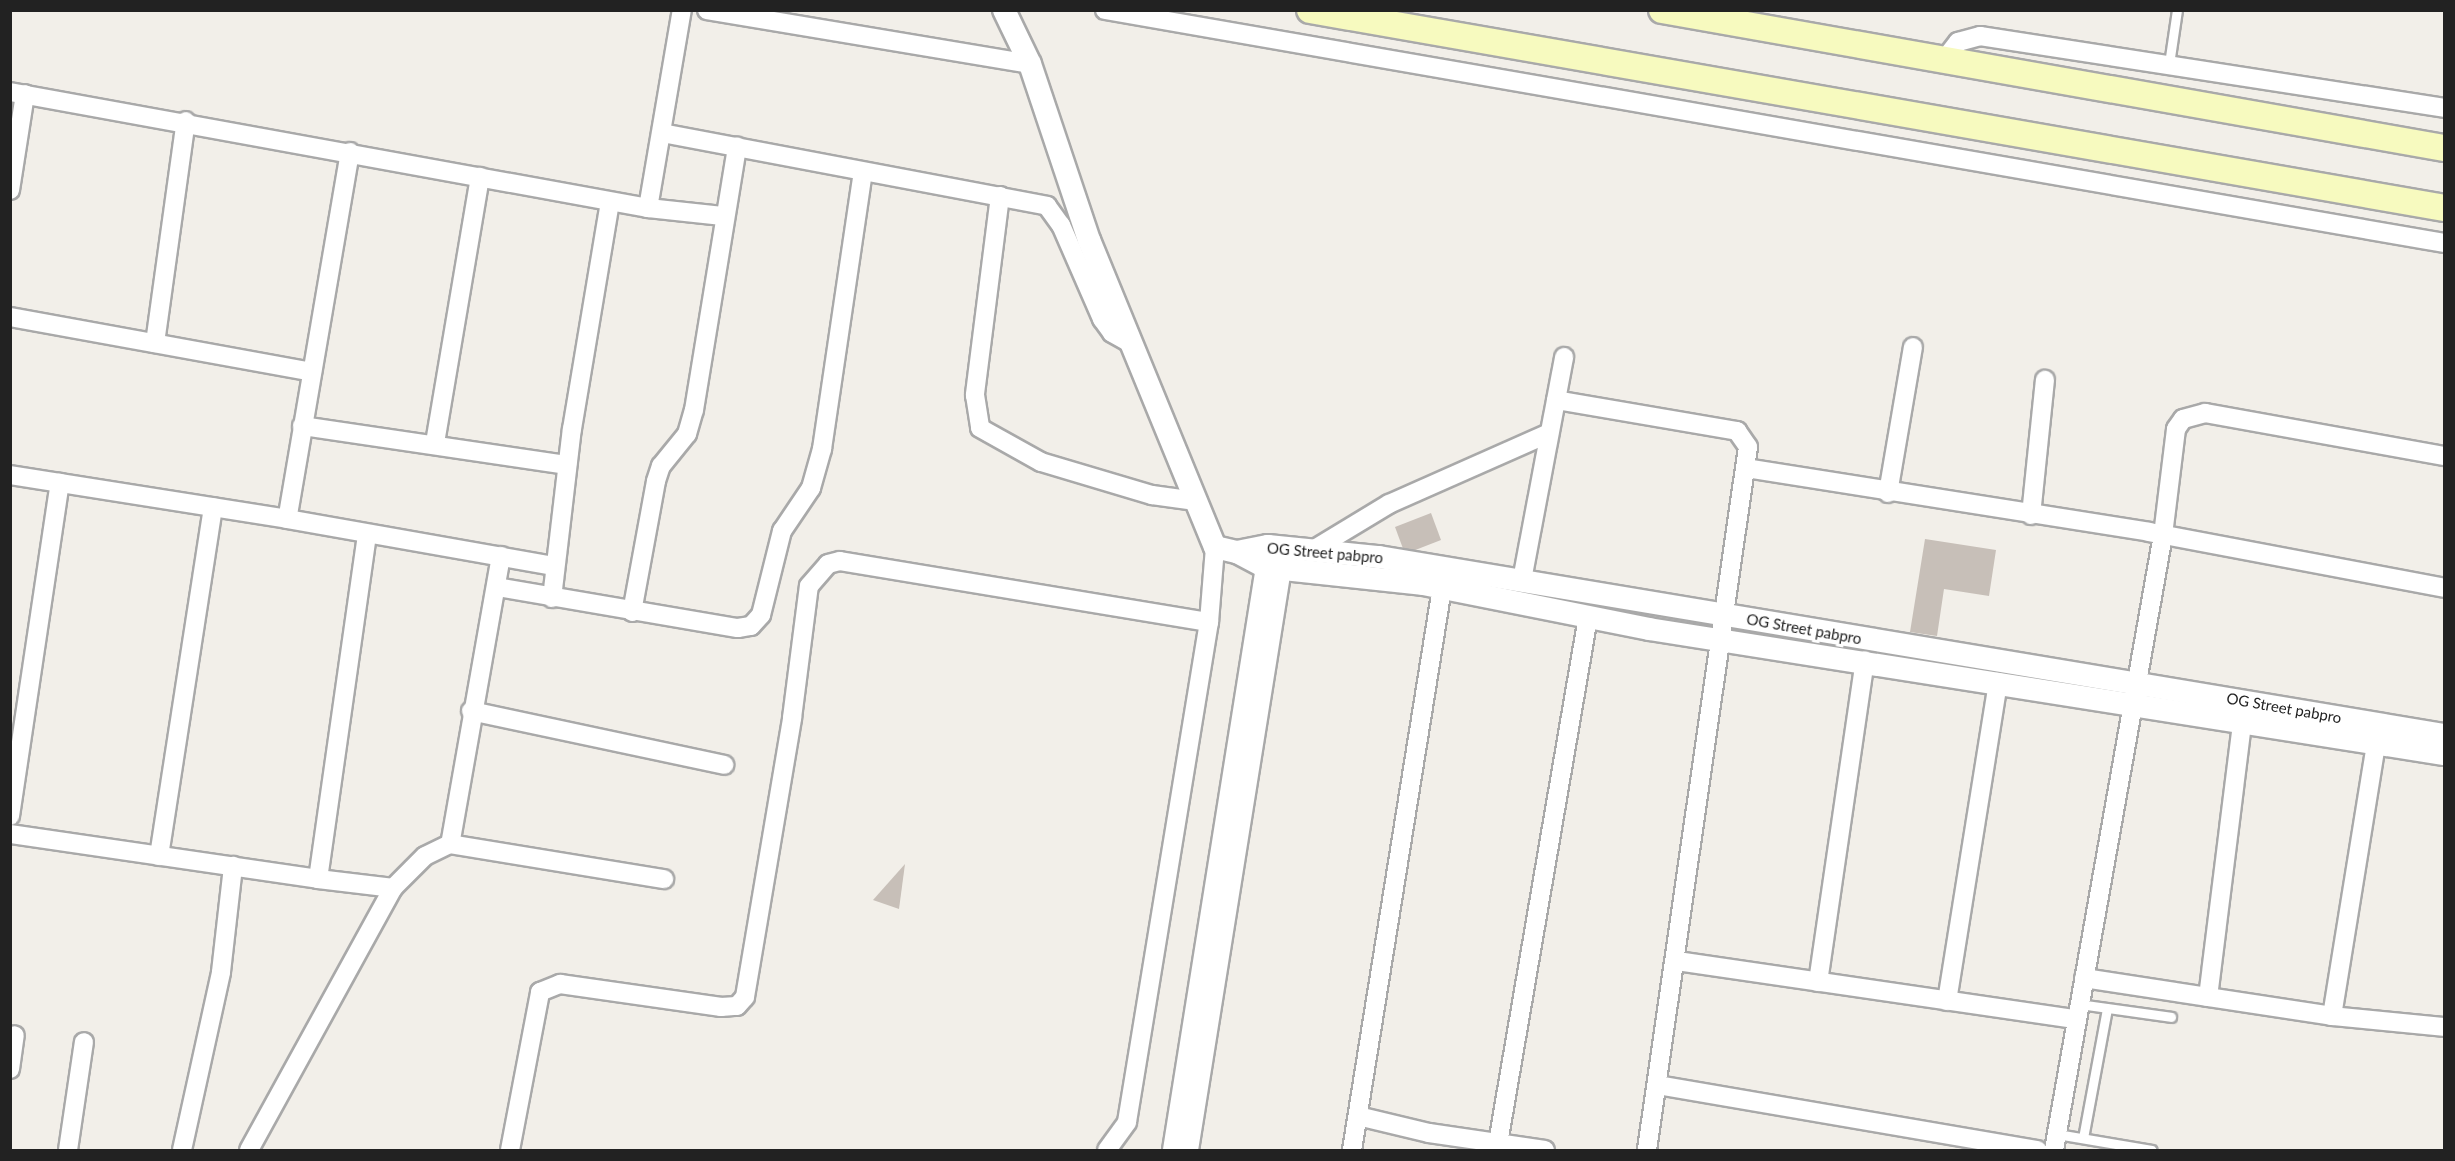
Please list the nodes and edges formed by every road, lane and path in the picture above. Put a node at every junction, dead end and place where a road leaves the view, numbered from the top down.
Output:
1 (682, 10) edge
2 (707, 10) edge
3 (1004, 10) edge
4 (1105, 10) edge
5 (1310, 10) edge
6 (1662, 10) edge
7 (2176, 10) edge
8 (1944, 60) junction
9 (1030, 64) junction
10 (2169, 64) junction
11 (18, 93) edge
12 (2445, 108) edge
13 (186, 121) junction
14 (662, 133) junction
15 (737, 146) junction
16 (2445, 148) edge
17 (350, 153) junction
18 (863, 173) junction
19 (480, 177) junction
20 (10, 190) edge
21 (1000, 196) junction
22 (610, 203) junction
23 (648, 208) junction
24 (2445, 208) edge
25 (723, 216) junction
26 (2445, 243) edge
27 (10, 317) edge
28 (154, 343) junction
29 (1132, 344) junction
30 (1912, 347) dead end
31 (1564, 357) dead end
32 (312, 372) junction
33 (2045, 380) dead end
34 (1556, 400) junction
35 (302, 426) junction
36 (1550, 434) junction
37 (435, 443) junction
38 (2445, 456) edge
39 (567, 465) junction
40 (1746, 468) junction
41 (10, 474) edge
42 (60, 483) junction
43 (1888, 493) junction
44 (1196, 501) junction
45 (213, 507) junction
46 (2031, 515) junction
47 (286, 519) junction
48 (368, 534) junction
49 (2163, 535) junction
50 (1215, 547) junction
51 (1313, 550) junction
52 (501, 556) junction
53 (1275, 557) junction
54 (554, 566) junction
55 (1522, 580) junction
56 (497, 588) junction
57 (1442, 588) junction
58 (2445, 588) edge
59 (552, 598) junction
60 (632, 612) junction
61 (1723, 615) junction
62 (1588, 617) junction
63 (1209, 622) junction
64 (1720, 638) junction
65 (1865, 660) junction
66 (2134, 681) junction
67 (1998, 682) junction
68 (2130, 706) junction
69 (471, 711) junction
70 (2242, 723) junction
71 (2445, 735) edge
72 (2376, 743) junction
73 (2445, 754) edge
74 (724, 765) dead end
75 (10, 816) edge
76 (10, 834) edge
77 (450, 843) junction
78 (159, 856) junction
79 (232, 866) junction
80 (318, 879) junction
81 (664, 879) dead end
82 (393, 888) junction
83 (1677, 961) junction
84 (2084, 978) junction
85 (1818, 981) junction
86 (2208, 997) junction
87 (1947, 1001) junction
88 (2107, 1008) junction
89 (2078, 1011) junction
90 (2332, 1016) junction
91 (2171, 1017) dead end
92 (2445, 1027) edge
93 (15, 1035) dead end
94 (84, 1042) dead end
95 (10, 1070) edge
96 (1657, 1085) junction
97 (1358, 1116) junction
98 (2083, 1138) junction
99 (2056, 1142) edge
100 (1498, 1143) junction
101 (68, 1150) edge
102 (182, 1150) edge
103 (249, 1150) edge
104 (510, 1150) edge
105 (1107, 1150) edge
106 (1172, 1150) edge
107 (1190, 1150) edge
108 (1352, 1150) edge
109 (1545, 1150) edge
110 (1647, 1150) edge
111 (2037, 1150) edge
112 (2152, 1150) edge

1 - 14 street
2 - 9 street
3 - 9 street
4 - 26 street
5 - 24 main road
6 - 8 main road
7 - 10 lane
8 - 10 street
8 - 16 main road
9 - 29 street
10 - 12 street
11 - 13 street
11 - 20 street
13 - 17 street
13 - 28 street
14 - 15 street
14 - 23 street
15 - 18 street
15 - 25 street
17 - 19 street
17 - 32 street
18 - 21 street
18 - 60 street
19 - 22 street
19 - 37 street
21 - 29 street
21 - 44 street
22 - 23 street
22 - 39 street
23 - 25 street
25 - 60 street
27 - 28 street
28 - 32 street
29 - 44 street
30 - 43 street
31 - 34 street
32 - 35 street
33 - 46 street
34 - 36 street
34 - 40 street
35 - 37 street
35 - 47 street
36 - 51 street
36 - 55 street
37 - 39 street
38 - 49 street
39 - 54 street
40 - 43 street
40 - 61 street
41 - 42 street
42 - 45 street
42 - 75 street
43 - 46 street
44 - 50 street
45 - 47 street
45 - 78 street
46 - 49 street
47 - 48 street
48 - 52 street
48 - 80 street
49 - 58 street
49 - 66 street
50 - 53 street, OG Street pabpro
50 - 63 street
51 - 53 street, OG Street pabpro
51 - 55 street, OG Street pabpro
52 - 54 street
52 - 56 street
53 - 57 street, OG Street pabpro
53 - 106 street
53 - 107 street
54 - 59 street
55 - 61 street, OG Street pabpro
56 - 59 street
56 - 69 street
57 - 62 street, OG Street pabpro
57 - 97 street
59 - 60 street
61 - 64 street
61 - 66 street, OG Street pabpro
62 - 64 street, OG Street pabpro
62 - 100 street
63 - 104 street
63 - 105 street
64 - 65 street, OG Street pabpro
64 - 83 street
65 - 67 street, OG Street pabpro
65 - 85 street
66 - 68 street
66 - 71 street, OG Street pabpro
67 - 68 street, OG Street pabpro
67 - 87 street
68 - 70 street, OG Street pabpro
68 - 84 street
69 - 74 street
69 - 77 street
70 - 72 street, OG Street pabpro
70 - 86 street
72 - 73 street, OG Street pabpro
72 - 90 street
76 - 78 street
77 - 81 street
77 - 82 street
78 - 79 street
79 - 80 street
79 - 102 street
80 - 82 street
82 - 103 street
83 - 85 street
83 - 96 street
84 - 86 street
84 - 89 street
85 - 87 street
86 - 90 street
87 - 89 street
88 - 89 lane
88 - 91 lane
88 - 98 lane
89 - 99 street
90 - 92 street
93 - 95 street
94 - 101 street
96 - 110 street
96 - 111 street
97 - 100 street
97 - 108 street
98 - 99 lane
98 - 112 lane
100 - 109 street

